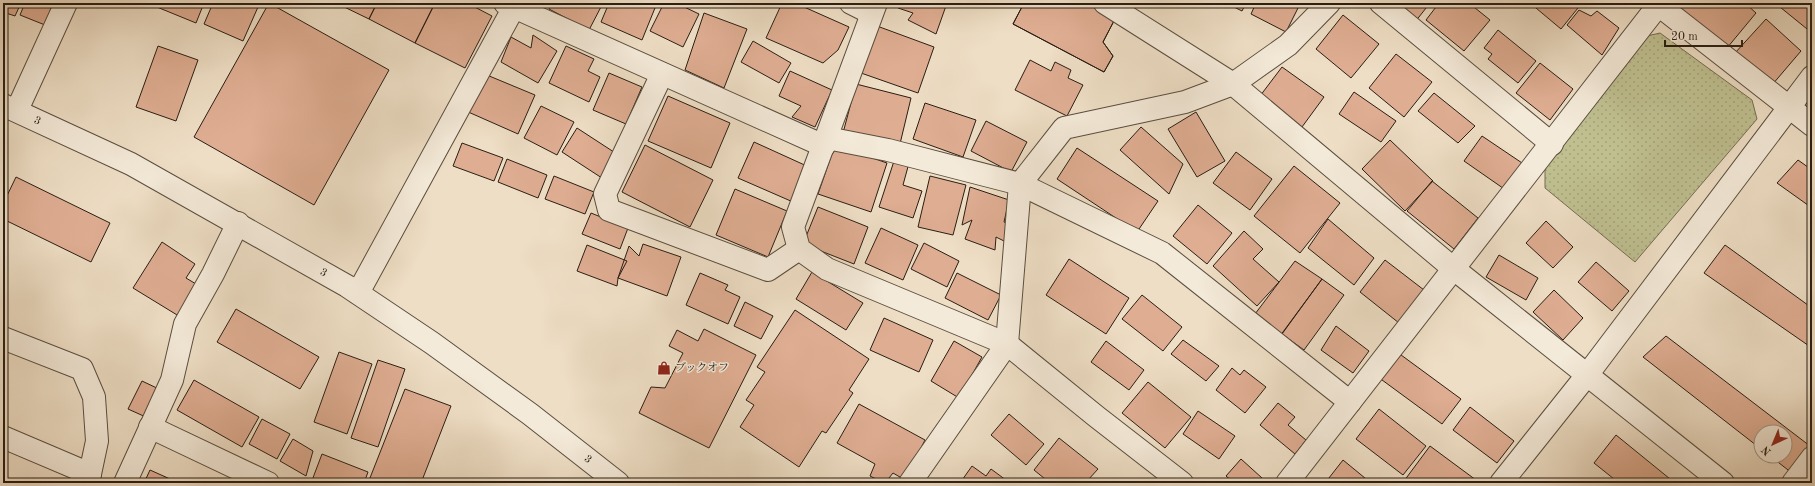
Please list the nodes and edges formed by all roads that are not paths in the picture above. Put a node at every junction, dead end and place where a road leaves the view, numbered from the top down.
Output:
1 (66, 3) edge
2 (851, 3) edge
3 (1105, 3) edge
4 (1329, 3) edge
5 (1381, 3) edge
6 (1658, 4) edge
7 (509, 5) edge
8 (874, 8) edge
9 (662, 74) junction
10 (1812, 77) edge
11 (1233, 84) junction
12 (10, 107) edge
13 (1790, 108) junction
14 (1812, 125) edge
15 (826, 142) junction
16 (1552, 144) junction
17 (1020, 184) junction
18 (238, 223) junction
19 (799, 249) junction
20 (1454, 269) junction
21 (358, 293) junction
22 (3, 338) edge
23 (1007, 344) junction
24 (1587, 375) junction
25 (1350, 402) junction
26 (150, 427) junction
27 (3, 437) edge
28 (1812, 458) edge
29 (86, 478) edge
30 (125, 483) edge
31 (268, 483) edge
32 (618, 483) edge
33 (910, 483) edge
34 (1182, 483) edge
35 (1287, 483) edge
36 (1501, 483) edge
37 (1723, 483) edge
38 (1793, 483) edge

1 - 12 street
2 - 8 street
3 - 11 street
4 - 11 street
5 - 16 street
6 - 13 street
6 - 16 street
7 - 9 street
7 - 21 street
8 - 15 street
9 - 15 street
9 - 19 street
10 - 13 street
11 - 17 street
11 - 20 street
12 - 18 street, 3
13 - 14 street
13 - 24 street
15 - 17 street
15 - 19 street
16 - 20 street
17 - 23 street
17 - 25 street
18 - 21 street, 3
18 - 26 street
19 - 23 street
20 - 24 street
20 - 25 street
21 - 32 street, 3
22 - 29 street
23 - 33 street
23 - 34 street
24 - 36 street
24 - 37 street
25 - 35 street
26 - 30 street
26 - 31 street
27 - 29 street
28 - 38 street

